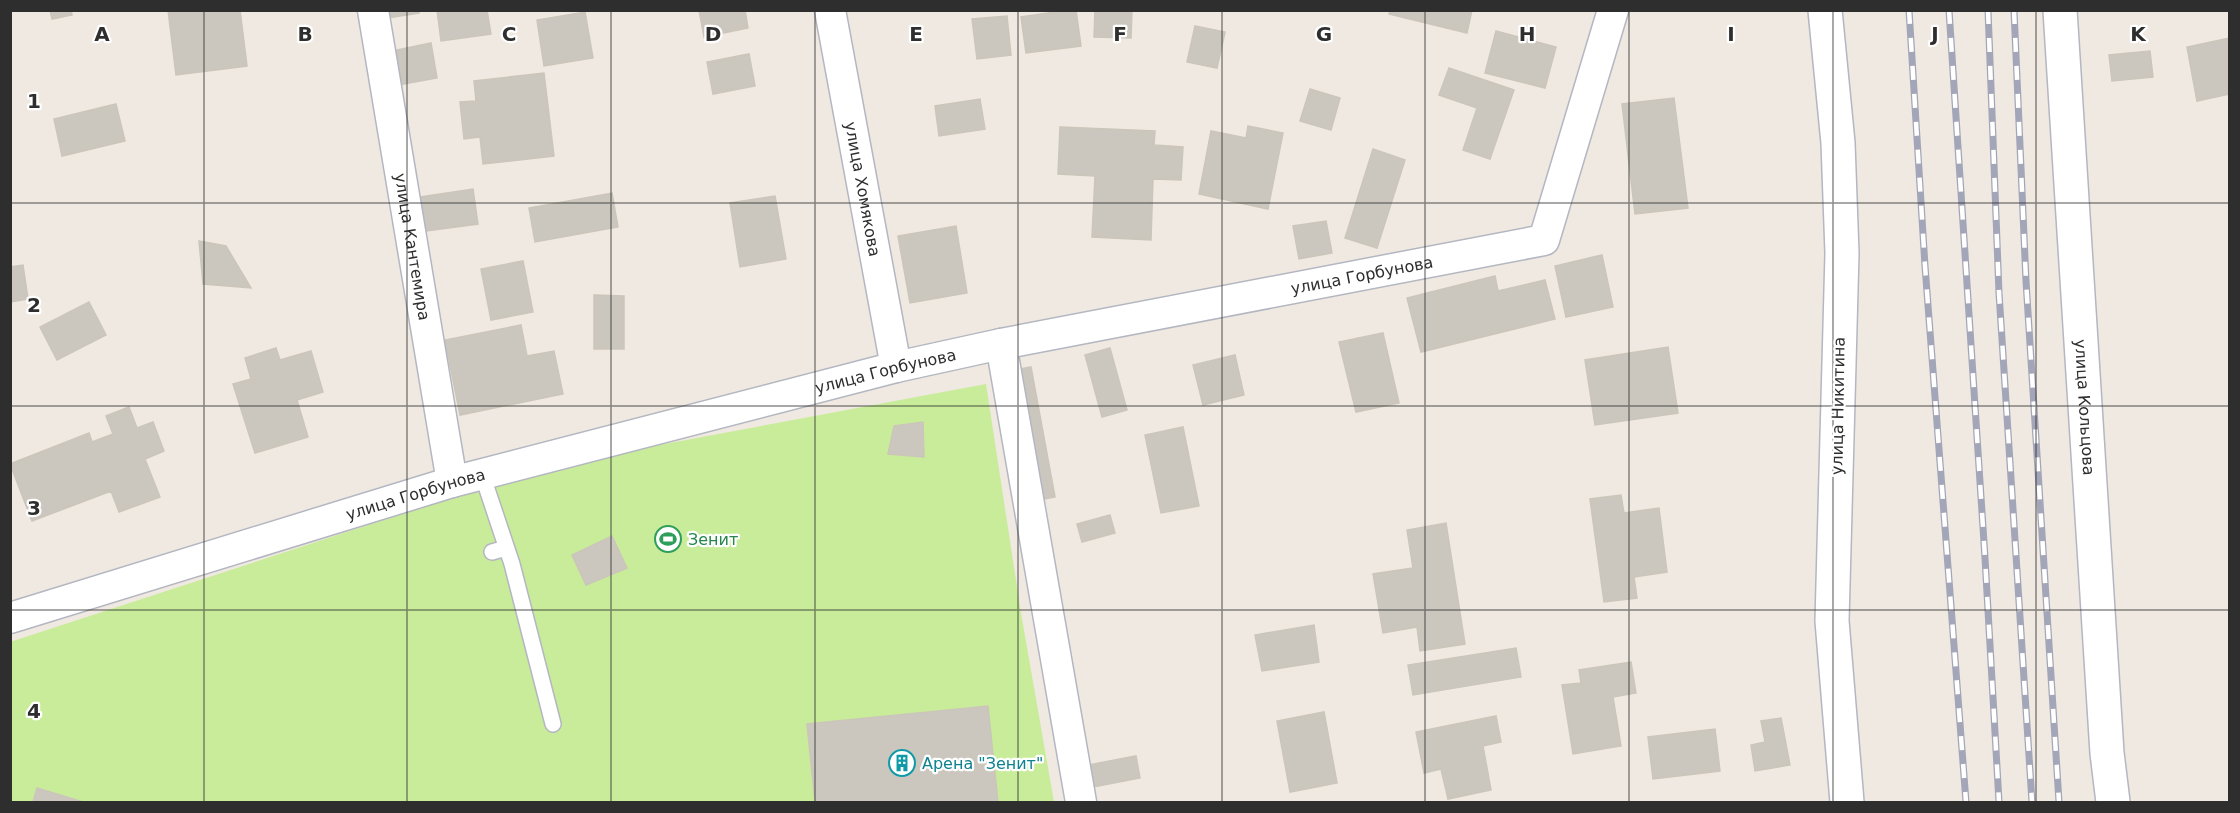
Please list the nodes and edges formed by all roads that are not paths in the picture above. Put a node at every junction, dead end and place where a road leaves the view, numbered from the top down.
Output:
1 (372, 10) edge
2 (830, 10) edge
3 (1613, 10) edge
4 (1825, 10) edge
5 (2060, 10) edge
6 (1001, 344) junction
7 (896, 367) junction
8 (482, 474) junction
9 (452, 482) junction
10 (10, 618) edge
11 (553, 724) dead end
12 (1080, 802) edge
13 (1846, 802) edge
14 (2113, 802) edge

1 - 9 street, улица Кантемира
2 - 7 street, улица Хомякова
3 - 6 street, улица Горбунова
4 - 13 main road, улица Никитина
5 - 14 main road, улица Кольцова
6 - 7 street, улица Горбунова
6 - 12 street
7 - 8 street, улица Горбунова
8 - 9 street, улица Горбунова
8 - 11 lane
9 - 10 street, улица Горбунова

